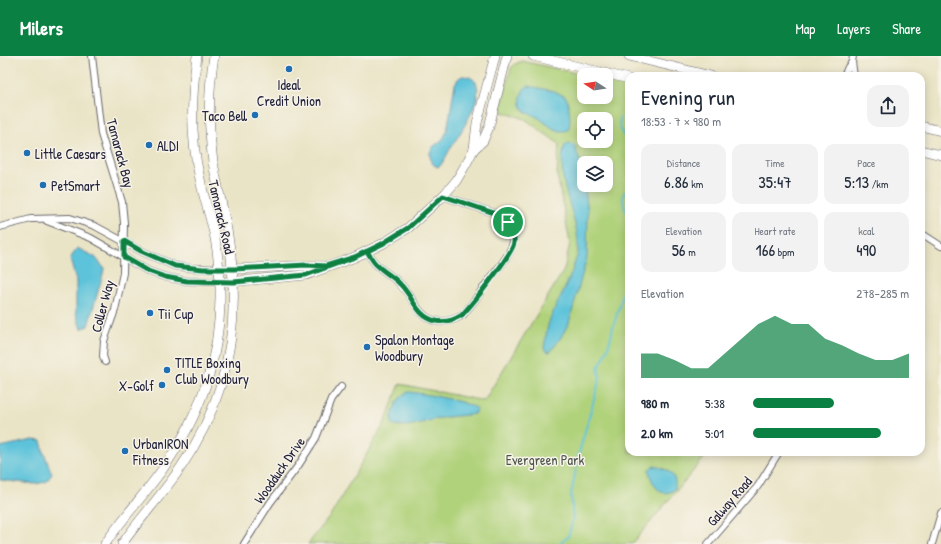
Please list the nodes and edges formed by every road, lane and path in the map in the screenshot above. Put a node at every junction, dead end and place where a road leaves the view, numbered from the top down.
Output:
1 (92, 56) edge
2 (197, 56) edge
3 (214, 56) edge
4 (495, 56) edge
5 (507, 56) edge
6 (533, 56) edge
7 (629, 56) edge
8 (853, 59) edge
9 (695, 72) edge
10 (845, 72) edge
11 (854, 72) edge
12 (625, 78) edge
13 (925, 127) edge
14 (941, 131) edge
15 (474, 149) junction
16 (925, 151) edge
17 (941, 154) edge
18 (443, 196) junction
19 (44, 220) junction
20 (0, 227) edge
21 (925, 235) edge
22 (124, 241) junction
23 (941, 246) edge
24 (367, 251) junction
25 (124, 257) junction
26 (326, 266) junction
27 (219, 269) junction
28 (234, 269) junction
29 (220, 282) junction
30 (234, 282) junction
31 (105, 362) dead end
32 (341, 387) dead end
33 (777, 456) edge
34 (941, 513) edge
35 (939, 531) edge
36 (710, 543) edge
37 (106, 544) edge
38 (122, 544) edge
39 (244, 544) edge
40 (932, 544) edge

1 - 22 street, Tamarack Bay
2 - 27 street, Tamarack Road
3 - 28 street, Tamarack Road
4 - 15 street
5 - 15 street
6 - 12 street
7 - 9 street
8 - 10 street
8 - 11 street
13 - 14 street
15 - 18 street
16 - 17 street
18 - 24 street
18 - 24 street
19 - 20 street
19 - 22 street
19 - 25 street
21 - 23 street
22 - 25 street, Tamarack Bay
22 - 27 street
24 - 26 street
25 - 29 street
25 - 31 street, Coller Way
26 - 28 street
26 - 30 street
27 - 28 street
27 - 29 street, Tamarack Road
28 - 30 street, Tamarack Road
29 - 30 street
29 - 37 street, Tamarack Road
30 - 38 street, Tamarack Road
32 - 39 street, Woodduck Drive
33 - 36 street, Galway Road
34 - 35 street
35 - 40 street

